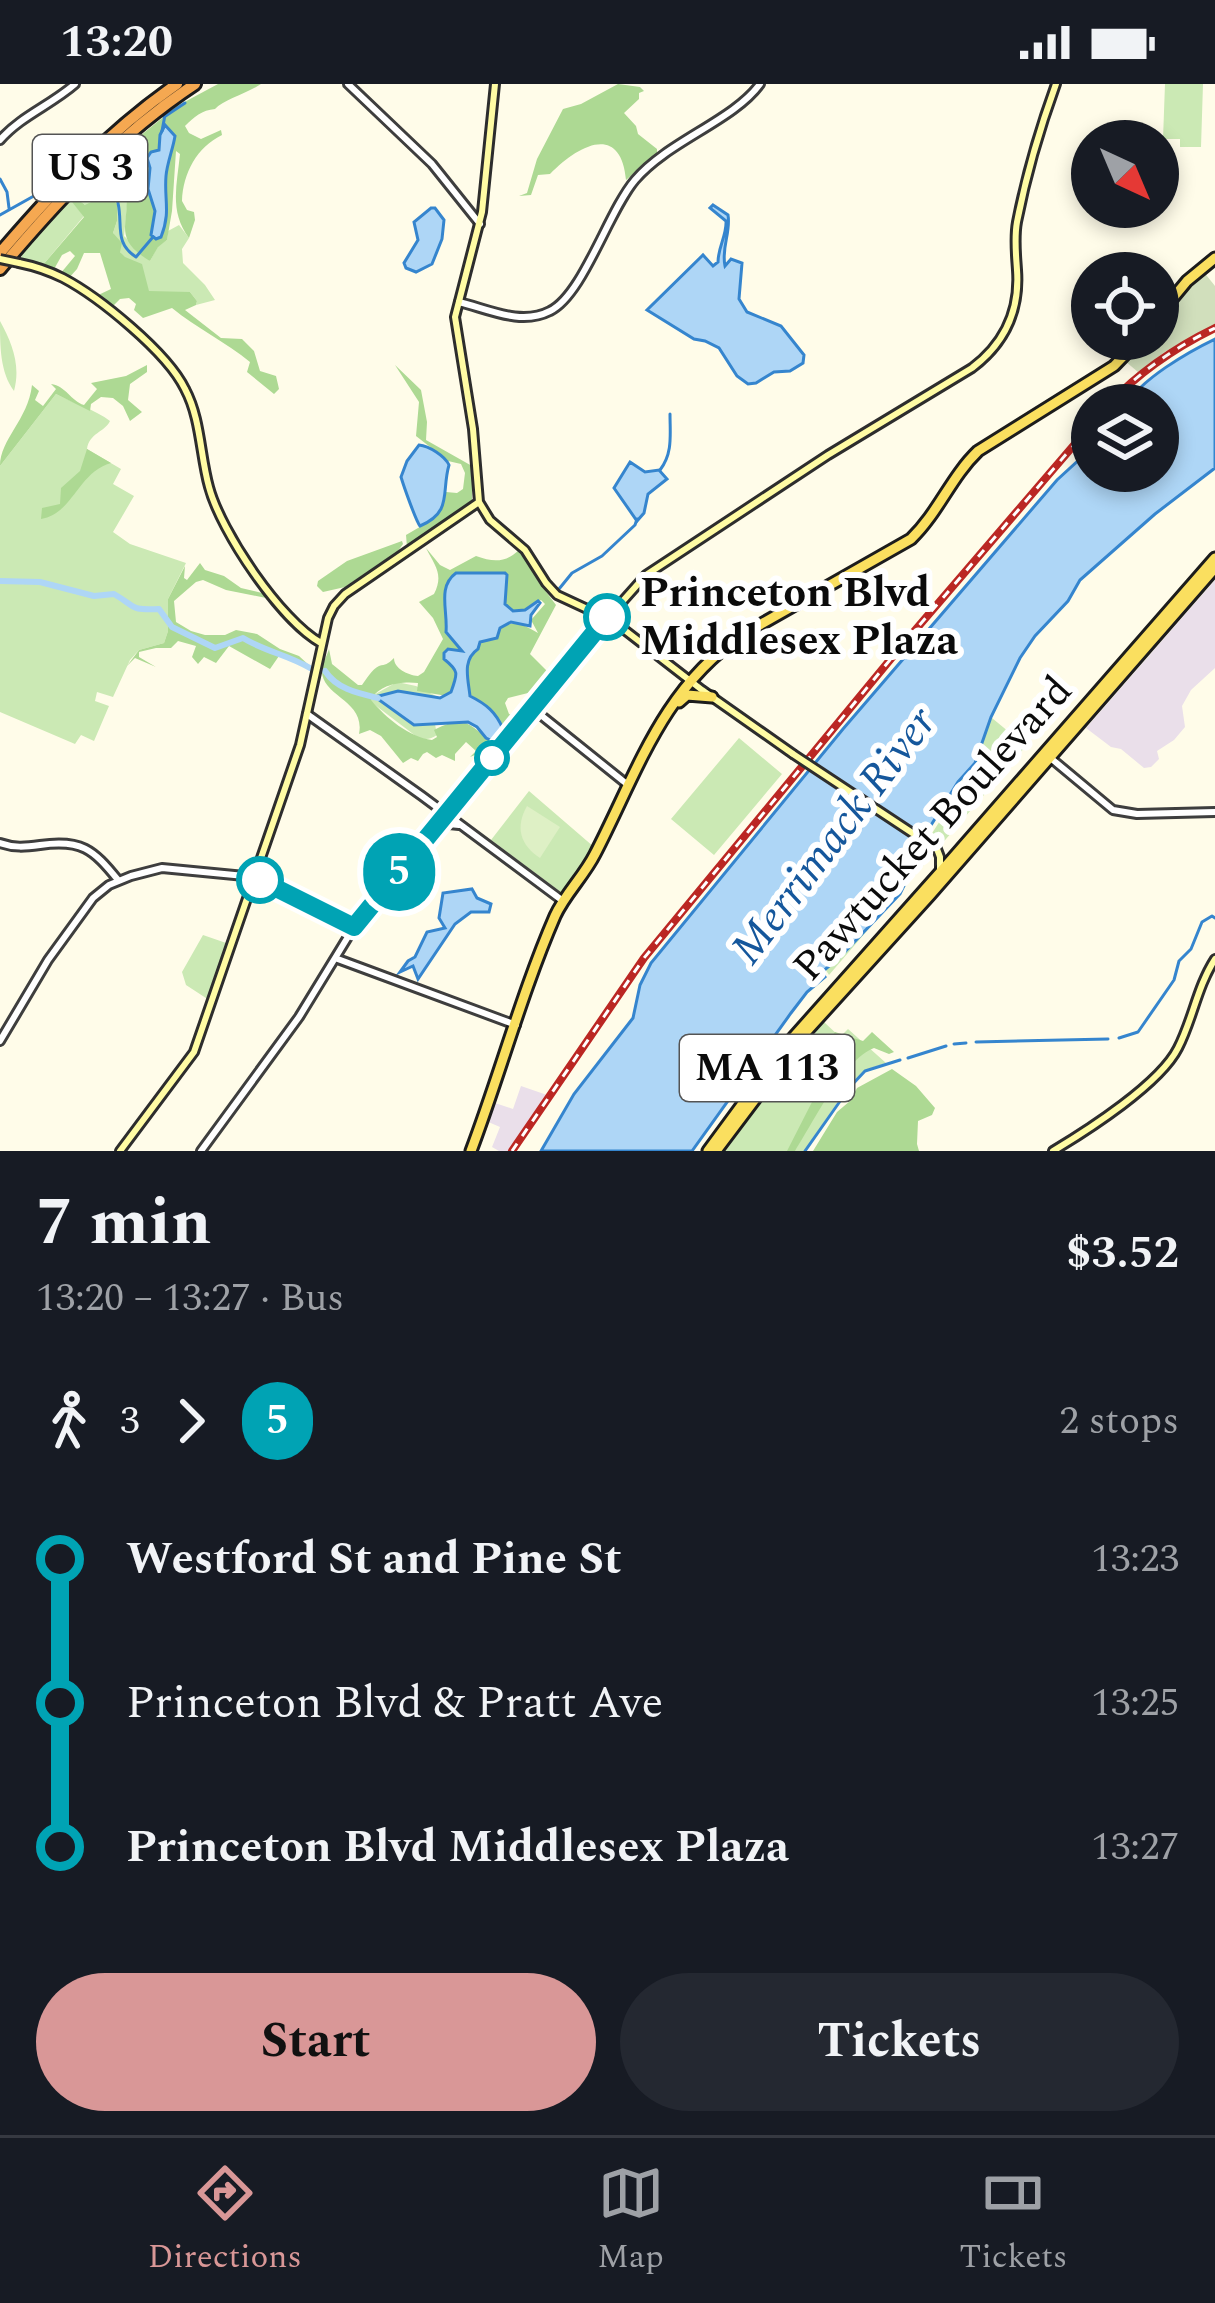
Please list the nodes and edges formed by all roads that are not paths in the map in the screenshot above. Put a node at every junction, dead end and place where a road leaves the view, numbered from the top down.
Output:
1 (75, 84) edge
2 (177, 84) edge
3 (195, 84) edge
4 (348, 84) edge
5 (495, 84) edge
6 (760, 84) edge
7 (1056, 84) edge
8 (0, 140) edge
9 (482, 212) junction
10 (470, 213) junction
11 (480, 224) junction
12 (1215, 258) edge
13 (0, 260) edge
14 (1179, 290) edge
15 (458, 301) junction
16 (1120, 360) edge
17 (479, 502) junction
18 (1215, 557) edge
19 (1215, 568) edge
20 (607, 617) junction
21 (321, 643) junction
22 (707, 665) junction
23 (691, 681) junction
24 (712, 697) junction
25 (532, 708) junction
26 (307, 714) junction
27 (659, 724) junction
28 (1047, 755) junction
29 (628, 785) junction
30 (1215, 812) edge
31 (447, 814) junction
32 (463, 825) junction
33 (434, 829) junction
34 (0, 843) edge
35 (934, 848) junction
36 (955, 861) junction
37 (255, 878) junction
38 (118, 880) junction
39 (932, 882) junction
40 (563, 901) junction
41 (354, 927) junction
42 (334, 958) junction
43 (1215, 959) edge
44 (516, 1025) junction
45 (3, 1029) edge
46 (0, 1041) edge
47 (471, 1149) edge
48 (120, 1151) edge
49 (201, 1151) edge
50 (712, 1151) edge
51 (1053, 1151) edge

1 - 8 street
2 - 13 highway, US 3
3 - 13 highway, US 3
4 - 10 street
5 - 9 main road
6 - 15 street
7 - 20 main road
9 - 10 street
9 - 11 main road
10 - 11 street
11 - 15 main road
12 - 14 main road
13 - 21 main road, bridge
15 - 17 main road
16 - 22 main road
17 - 20 main road
17 - 21 main road
18 - 28 main road, Pawtucket Boulevard / MA 113
19 - 28 main road, Pawtucket Boulevard / MA 113
20 - 23 main road
20 - 25 main road
21 - 26 main road
22 - 23 main road
22 - 24 main road
23 - 24 main road
23 - 27 main road
24 - 27 main road
24 - 35 main road, bridge
25 - 29 street
25 - 31 main road
26 - 31 street
26 - 37 main road
27 - 29 main road
28 - 30 street
28 - 36 main road, Pawtucket Boulevard / MA 113
29 - 40 main road
31 - 32 street
31 - 33 main road
32 - 33 street
32 - 40 street
33 - 41 main road
34 - 38 street
35 - 36 main road
35 - 39 main road
36 - 39 main road, Pawtucket Boulevard / MA 113
36 - 50 main road, Pawtucket Boulevard / MA 113
37 - 38 street
37 - 41 main road
37 - 48 main road
38 - 45 street
39 - 50 main road, Pawtucket Boulevard / MA 113
40 - 44 main road
41 - 42 street
42 - 44 street
42 - 49 street
43 - 51 main road
44 - 47 main road
45 - 46 street

